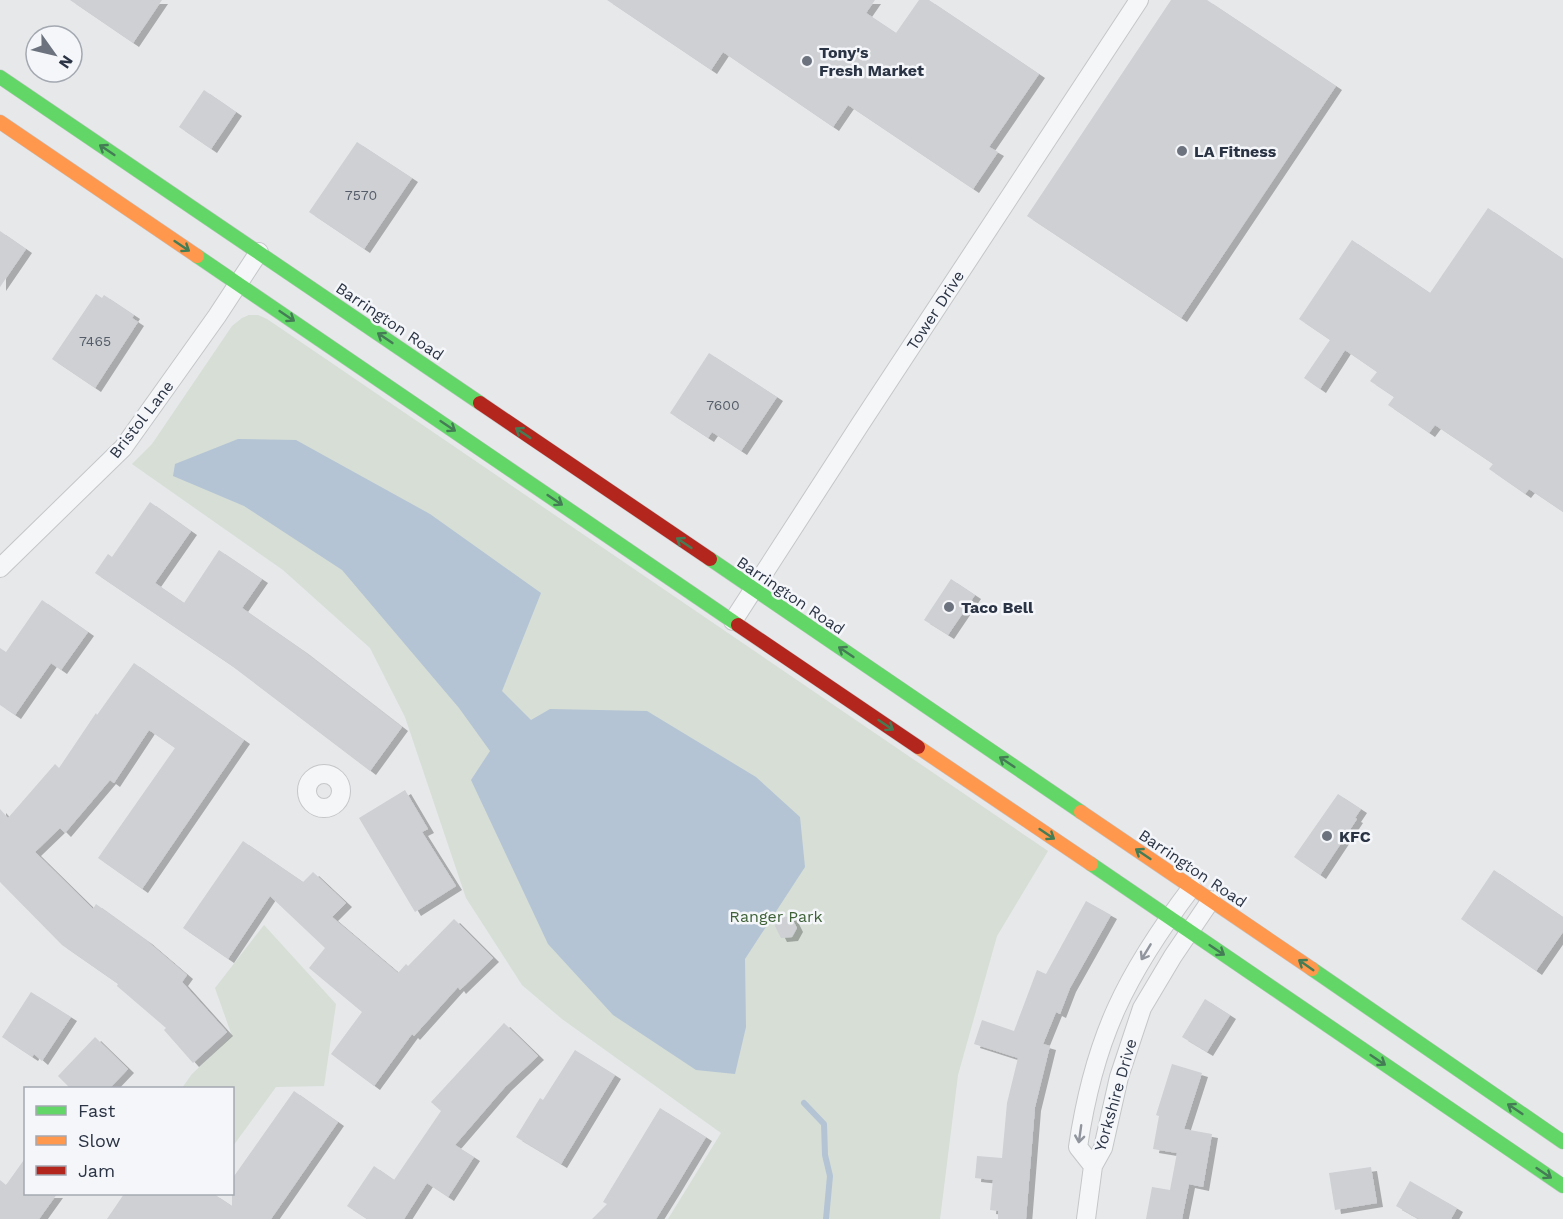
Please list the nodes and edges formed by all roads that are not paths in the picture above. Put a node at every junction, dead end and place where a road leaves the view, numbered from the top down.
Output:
1 (1139, 0) edge
2 (0, 76) edge
3 (0, 122) edge
4 (259, 252) junction
5 (239, 283) junction
6 (0, 567) edge
7 (753, 590) junction
8 (733, 621) junction
9 (1192, 887) junction
10 (1211, 900) junction
11 (1169, 917) junction
12 (1190, 932) junction
13 (1563, 1142) edge
14 (1093, 1166) junction
15 (1563, 1186) edge
16 (1086, 1219) edge

1 - 7 street, Tower Drive
4 -> 2 main road, Barrington Road
3 -> 5 main road
4 - 5 street, Bristol Lane
7 -> 4 main road, Barrington Road
5 - 6 street, Bristol Lane
5 -> 8 main road
7 - 8 street, Tower Drive
9 -> 7 main road, Barrington Road
8 -> 11 main road
9 - 10 main road, Barrington Road
9 - 11 street, Yorkshire Drive
10 - 12 street, Yorkshire Drive
13 -> 10 main road, Barrington Road
11 - 12 main road
11 -> 14 street, Yorkshire Drive
12 - 14 street, Yorkshire Drive
12 -> 15 main road
14 - 16 street, Yorkshire Drive

